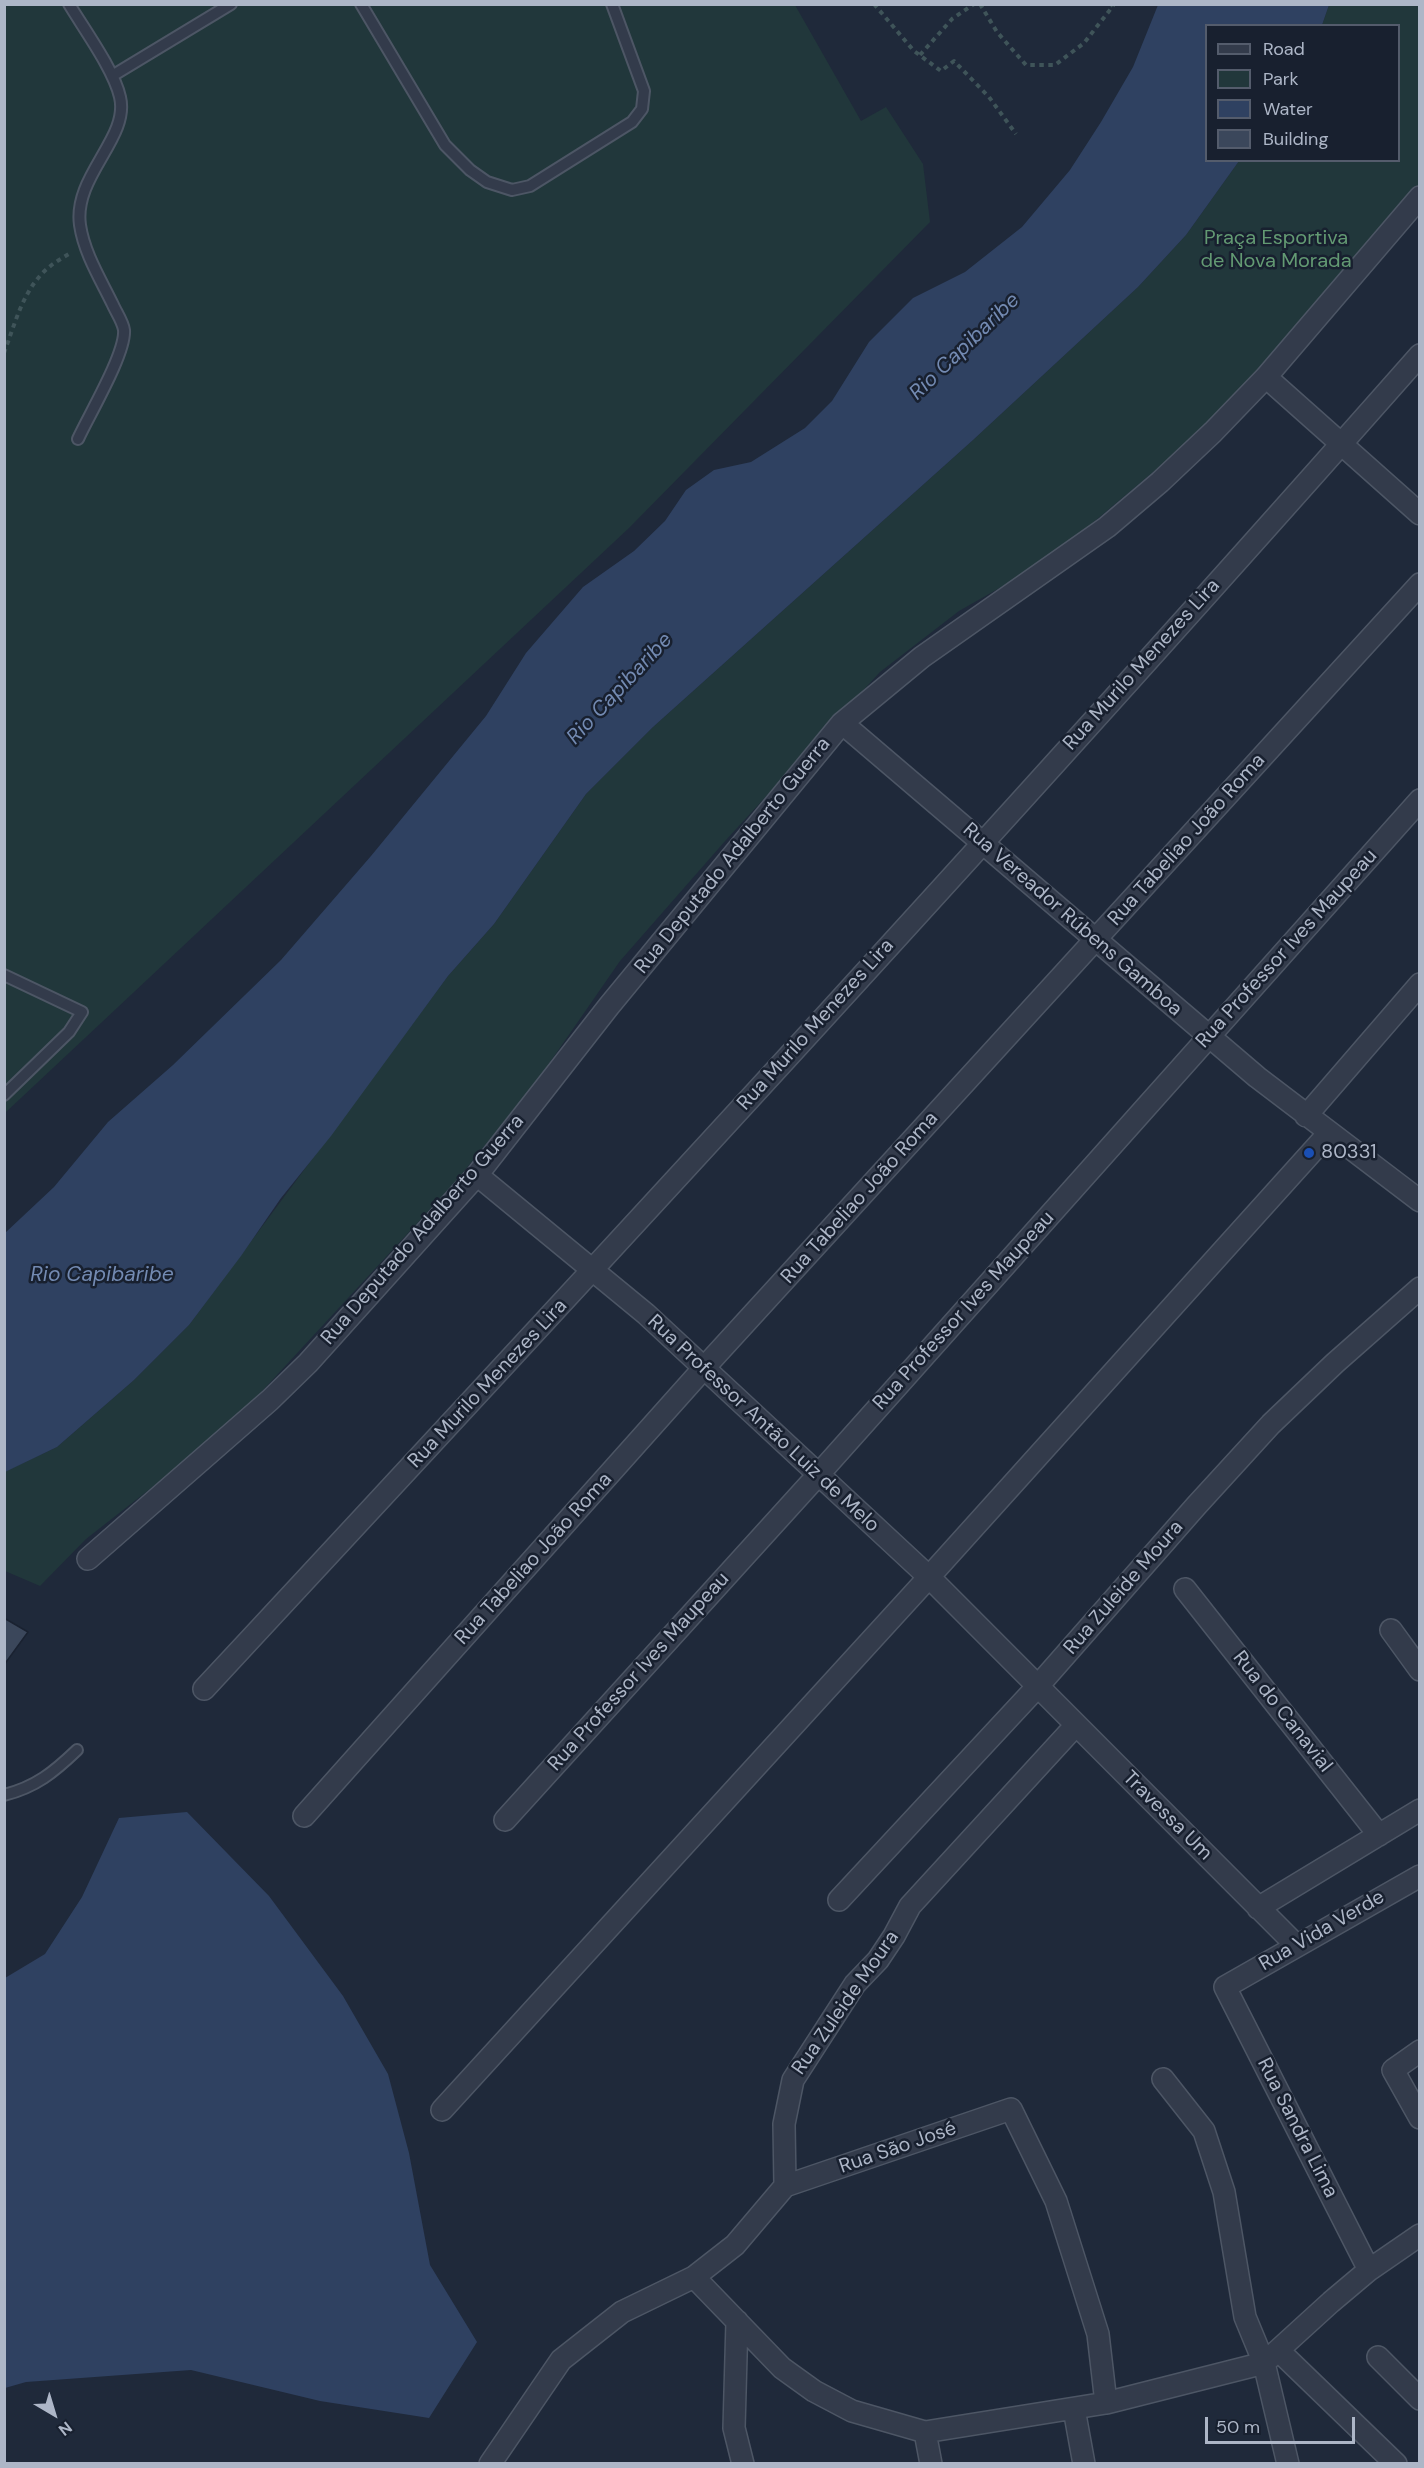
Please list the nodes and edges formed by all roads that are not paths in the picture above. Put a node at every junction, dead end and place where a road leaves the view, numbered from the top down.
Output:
1 (69, 4) edge
2 (231, 4) edge
3 (361, 4) edge
4 (612, 4) edge
5 (112, 76) junction
6 (1419, 197) edge
7 (1419, 355) edge
8 (1266, 377) junction
9 (78, 439) dead end
10 (1341, 444) junction
11 (1419, 514) edge
12 (1419, 584) edge
13 (842, 723) junction
14 (1419, 800) edge
15 (983, 843) junction
16 (1097, 940) junction
17 (4, 975) edge
18 (1419, 984) edge
19 (1209, 1037) junction
20 (4, 1095) edge
21 (1306, 1116) junction
22 (1329, 1133) junction
23 (477, 1174) junction
24 (1419, 1201) edge
25 (593, 1270) junction
26 (1419, 1288) edge
27 (703, 1369) junction
28 (818, 1475) junction
29 (87, 1559) dead end
30 (929, 1577) junction
31 (1185, 1589) dead end
32 (1391, 1630) dead end
33 (1419, 1670) edge
34 (1038, 1686) junction
35 (204, 1689) dead end
36 (1076, 1725) junction
37 (77, 1750) dead end
38 (4, 1796) edge
39 (1419, 1810) edge
40 (303, 1816) dead end
41 (505, 1820) dead end
42 (1379, 1835) junction
43 (1419, 1876) edge
44 (839, 1900) dead end
45 (1258, 1908) junction
46 (1296, 1945) junction
47 (1225, 1987) joint
48 (1419, 2051) edge
49 (1163, 2079) dead end
50 (442, 2110) dead end
51 (1419, 2118) edge
52 (785, 2186) junction
53 (1419, 2235) edge
54 (1370, 2270) junction
55 (694, 2277) junction
56 (737, 2321) junction
57 (1272, 2357) junction
58 (1378, 2357) dead end
59 (1419, 2399) edge
60 (1106, 2403) junction
61 (1074, 2409) junction
62 (924, 2432) junction
63 (490, 2463) edge
64 (743, 2463) edge
65 (931, 2463) edge
66 (1084, 2463) edge
67 (1288, 2463) edge
68 (1396, 2463) edge

1 - 5 lane
2 - 5 lane
3 - 4 lane
5 - 9 lane
6 - 8 street, Rua Deputado Adalberto Guerra
7 - 10 street, Rua Murilo Menezes Lira
8 - 10 street
8 - 13 street, Rua Deputado Adalberto Guerra
10 - 11 street
10 - 15 street, Rua Murilo Menezes Lira
12 - 16 street, Rua Tabeliao João Roma
13 - 15 street, Rua Vereador Rúbens Gamboa
13 - 23 street, Rua Deputado Adalberto Guerra
14 - 19 street, Rua Professor Ives Maupeau
15 - 16 street, Rua Vereador Rúbens Gamboa
15 - 25 street, Rua Murilo Menezes Lira
16 - 19 street, Rua Vereador Rúbens Gamboa
16 - 27 street, Rua Tabeliao João Roma
17 - 20 lane
18 - 21 street
19 - 21 street, Rua Vereador Rúbens Gamboa
19 - 28 street, Rua Professor Ives Maupeau
21 - 22 street, Rua Vereador Rúbens Gamboa
22 - 24 street, Rua Vereador Rúbens Gamboa
22 - 30 street
23 - 25 street, Rua Professor Antão Luiz de Melo
23 - 29 street, Rua Deputado Adalberto Guerra
25 - 27 street, Rua Professor Antão Luiz de Melo
25 - 35 street, Rua Murilo Menezes Lira
26 - 34 street, Rua Zuleide Moura
27 - 28 street, Rua Professor Antão Luiz de Melo
27 - 40 street, Rua Tabeliao João Roma
28 - 30 street, Rua Professor Antão Luiz de Melo
28 - 41 street, Rua Professor Ives Maupeau
30 - 34 street, Rua Professor Antão Luiz de Melo
30 - 50 street
31 - 42 street, Rua do Canavial
32 - 33 street
34 - 36 street, Travessa Um
34 - 44 street, Rua Zuleide Moura
36 - 45 street, Travessa Um
36 - 52 street, Rua Zuleide Moura
37 - 38 lane
39 - 42 street
42 - 45 street
43 - 46 street, Rua Vida Verde
45 - 46 street, Travessa Um
46 - 47 street, Rua Vida Verde
47 - 54 street, Rua Sandra Lima
48 - 51 street
49 - 57 street
52 - 55 street
52 - 60 street, Rua São José
53 - 54 street
54 - 57 street
55 - 56 street
55 - 63 street
56 - 62 street
56 - 64 street
57 - 60 street
57 - 67 street
57 - 68 street
58 - 59 street
60 - 61 street
61 - 62 street
61 - 66 street
62 - 65 street

